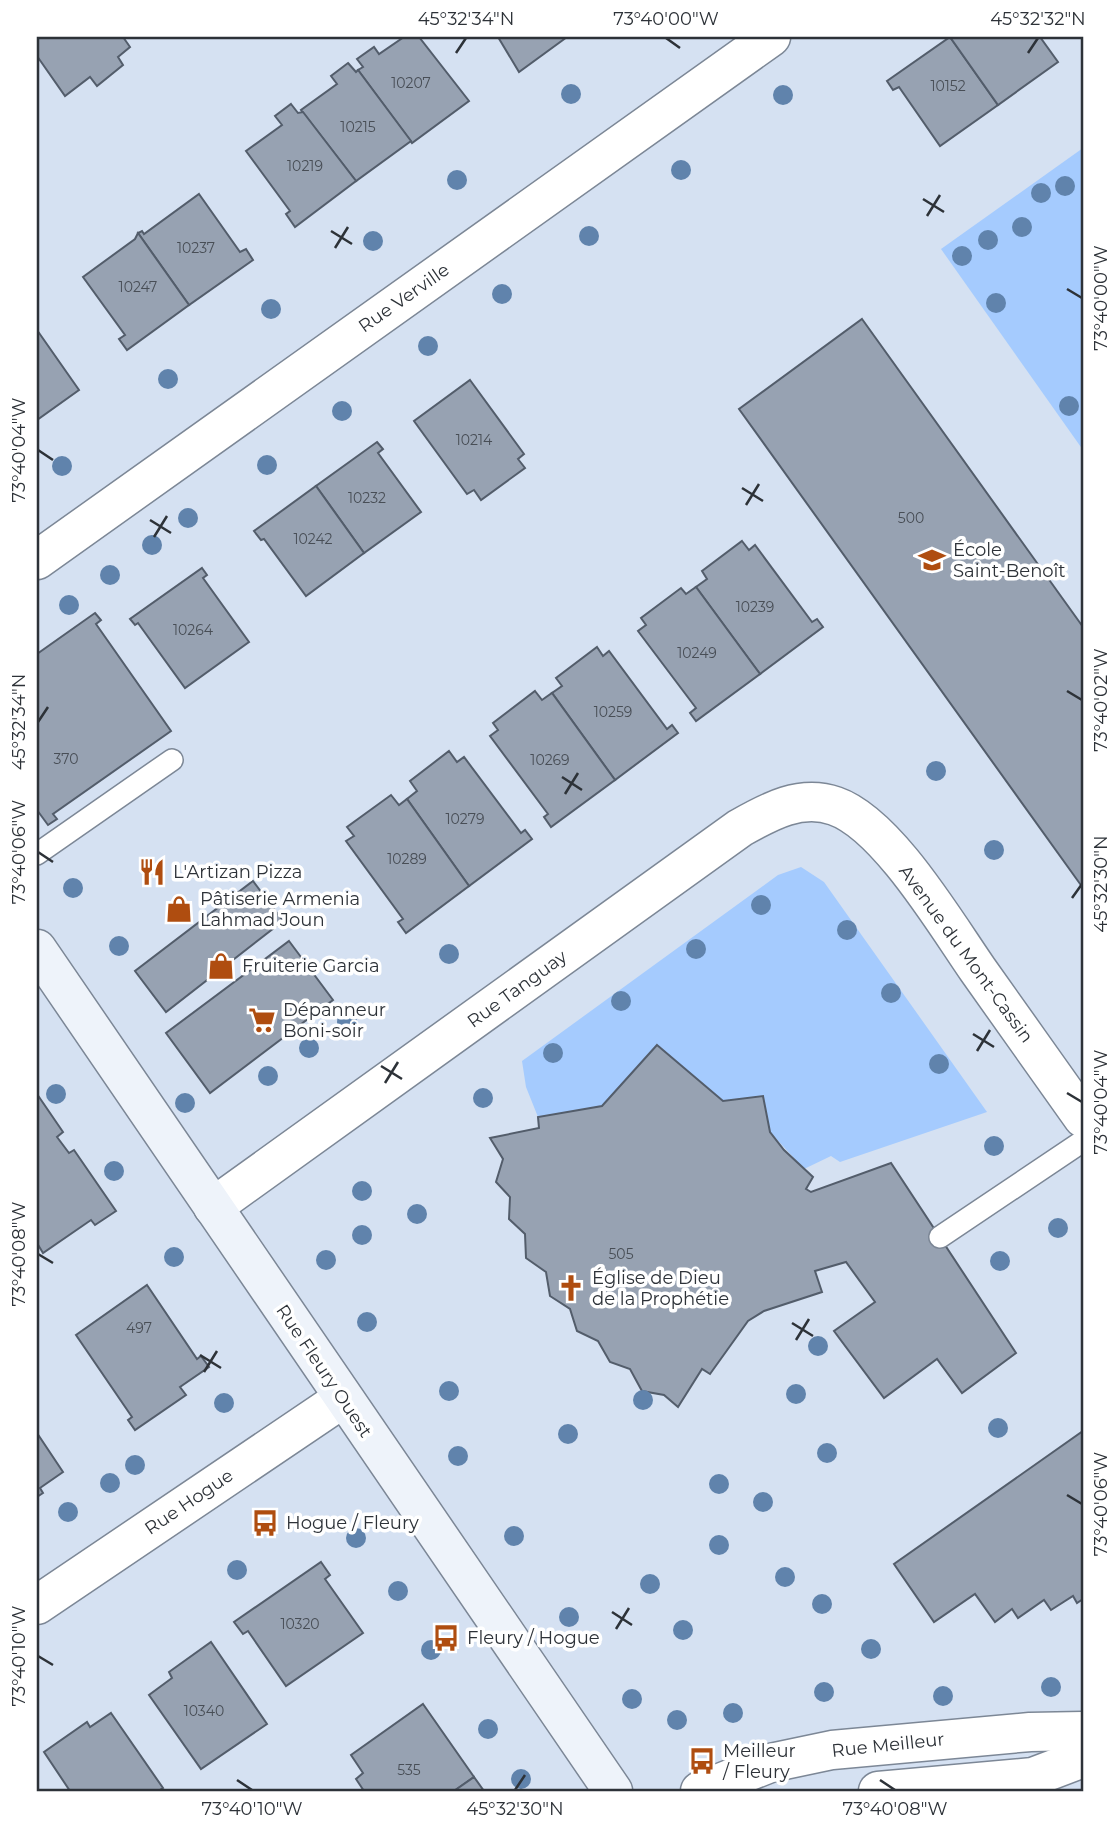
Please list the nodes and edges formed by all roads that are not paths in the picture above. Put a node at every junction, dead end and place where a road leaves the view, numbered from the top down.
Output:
1 (771, 37) edge
2 (37, 560) edge
3 (172, 760) dead end
4 (833, 805) joint
5 (37, 854) edge
6 (38, 953) edge
7 (1083, 1118) edge
8 (1083, 1141) edge
9 (213, 1206) junction
10 (940, 1237) dead end
11 (342, 1399) junction
12 (37, 1605) edge
13 (1083, 1731) edge
14 (1083, 1758) edge
15 (613, 1791) edge
16 (700, 1791) edge
17 (878, 1791) edge

1 - 2 street, Rue Verville
3 - 5 lane
4 - 7 street, Avenue du Mont-Cassin
4 - 9 street, Rue Tanguay
6 - 9 street, Rue Fleury Ouest
8 - 10 lane
9 - 11 street, Rue Fleury Ouest
11 - 12 street, Rue Hogue
11 - 15 street, Rue Fleury Ouest
13 - 16 street, Rue Meilleur
14 - 17 street

